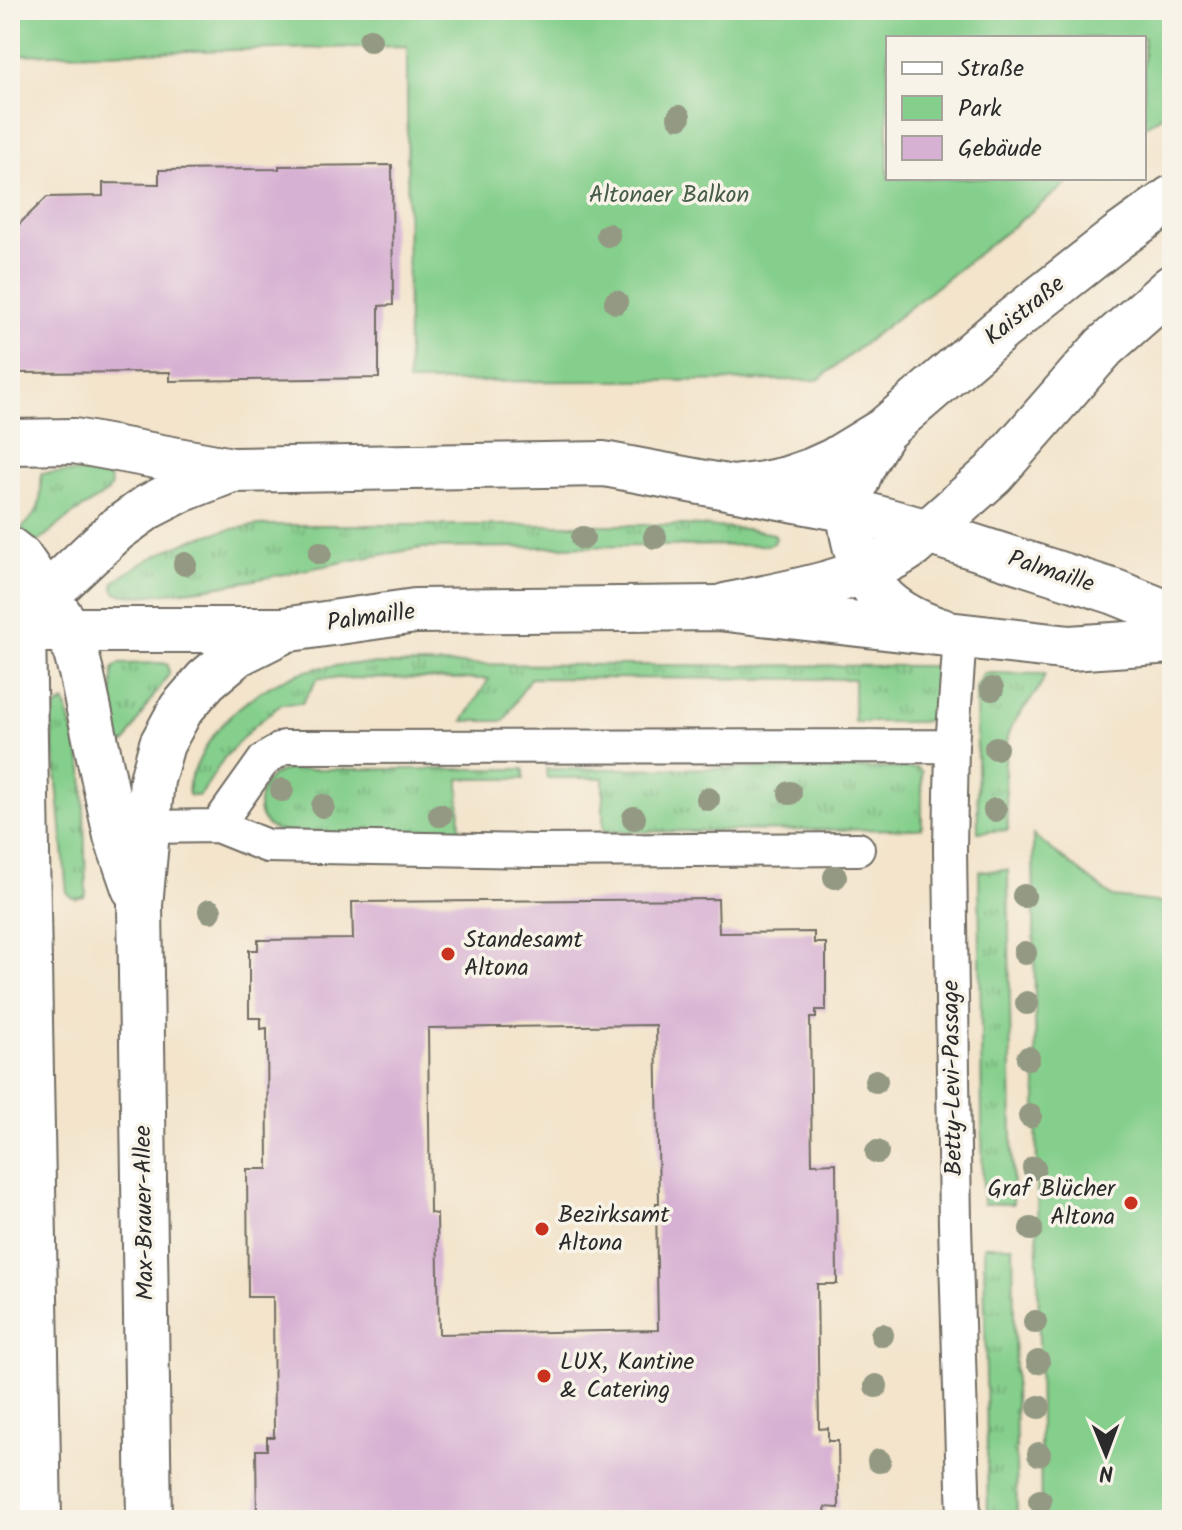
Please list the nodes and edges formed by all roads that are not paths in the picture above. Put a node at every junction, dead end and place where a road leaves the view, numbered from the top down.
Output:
1 (1172, 198) edge
2 (1172, 287) edge
3 (884, 430) junction
4 (10, 442) edge
5 (232, 470) junction
6 (729, 488) junction
7 (849, 510) junction
8 (928, 532) junction
9 (10, 550) edge
10 (862, 571) junction
11 (718, 608) junction
12 (1172, 615) edge
13 (37, 622) edge
14 (283, 630) junction
15 (960, 637) junction
16 (1172, 641) edge
17 (951, 756) junction
18 (217, 826) junction
19 (147, 827) junction
20 (858, 849) dead end
21 (140, 905) junction
22 (39, 1520) edge
23 (149, 1520) edge
24 (964, 1520) edge

1 - 3 main road, Kaistraße
2 - 8 main road
3 - 6 main road, Kaistraße
3 - 7 main road, Kaistraße
4 - 5 main road, Palmaille
5 - 6 main road, Palmaille
5 - 13 main road, Palmaille
6 - 7 main road, Palmaille
7 - 8 main road, Palmaille
7 - 10 main road, Palmaille
8 - 10 main road, Palmaille
8 - 12 main road, Palmaille
9 - 13 main road, Max-Brauer-Allee
10 - 11 main road, Palmaille
10 - 15 main road, Palmaille
11 - 14 main road, Palmaille
11 - 15 main road, Palmaille
13 - 14 main road, Palmaille
13 - 21 main road, Max-Brauer-Allee
13 - 22 main road
14 - 19 main road, Max-Brauer-Allee
15 - 16 main road, Palmaille
15 - 17 lane, Betty-Levi-Passage
17 - 18 lane
17 - 24 lane, Betty-Levi-Passage
18 - 19 lane
18 - 20 lane
19 - 21 main road, Max-Brauer-Allee
21 - 23 main road, Max-Brauer-Allee

